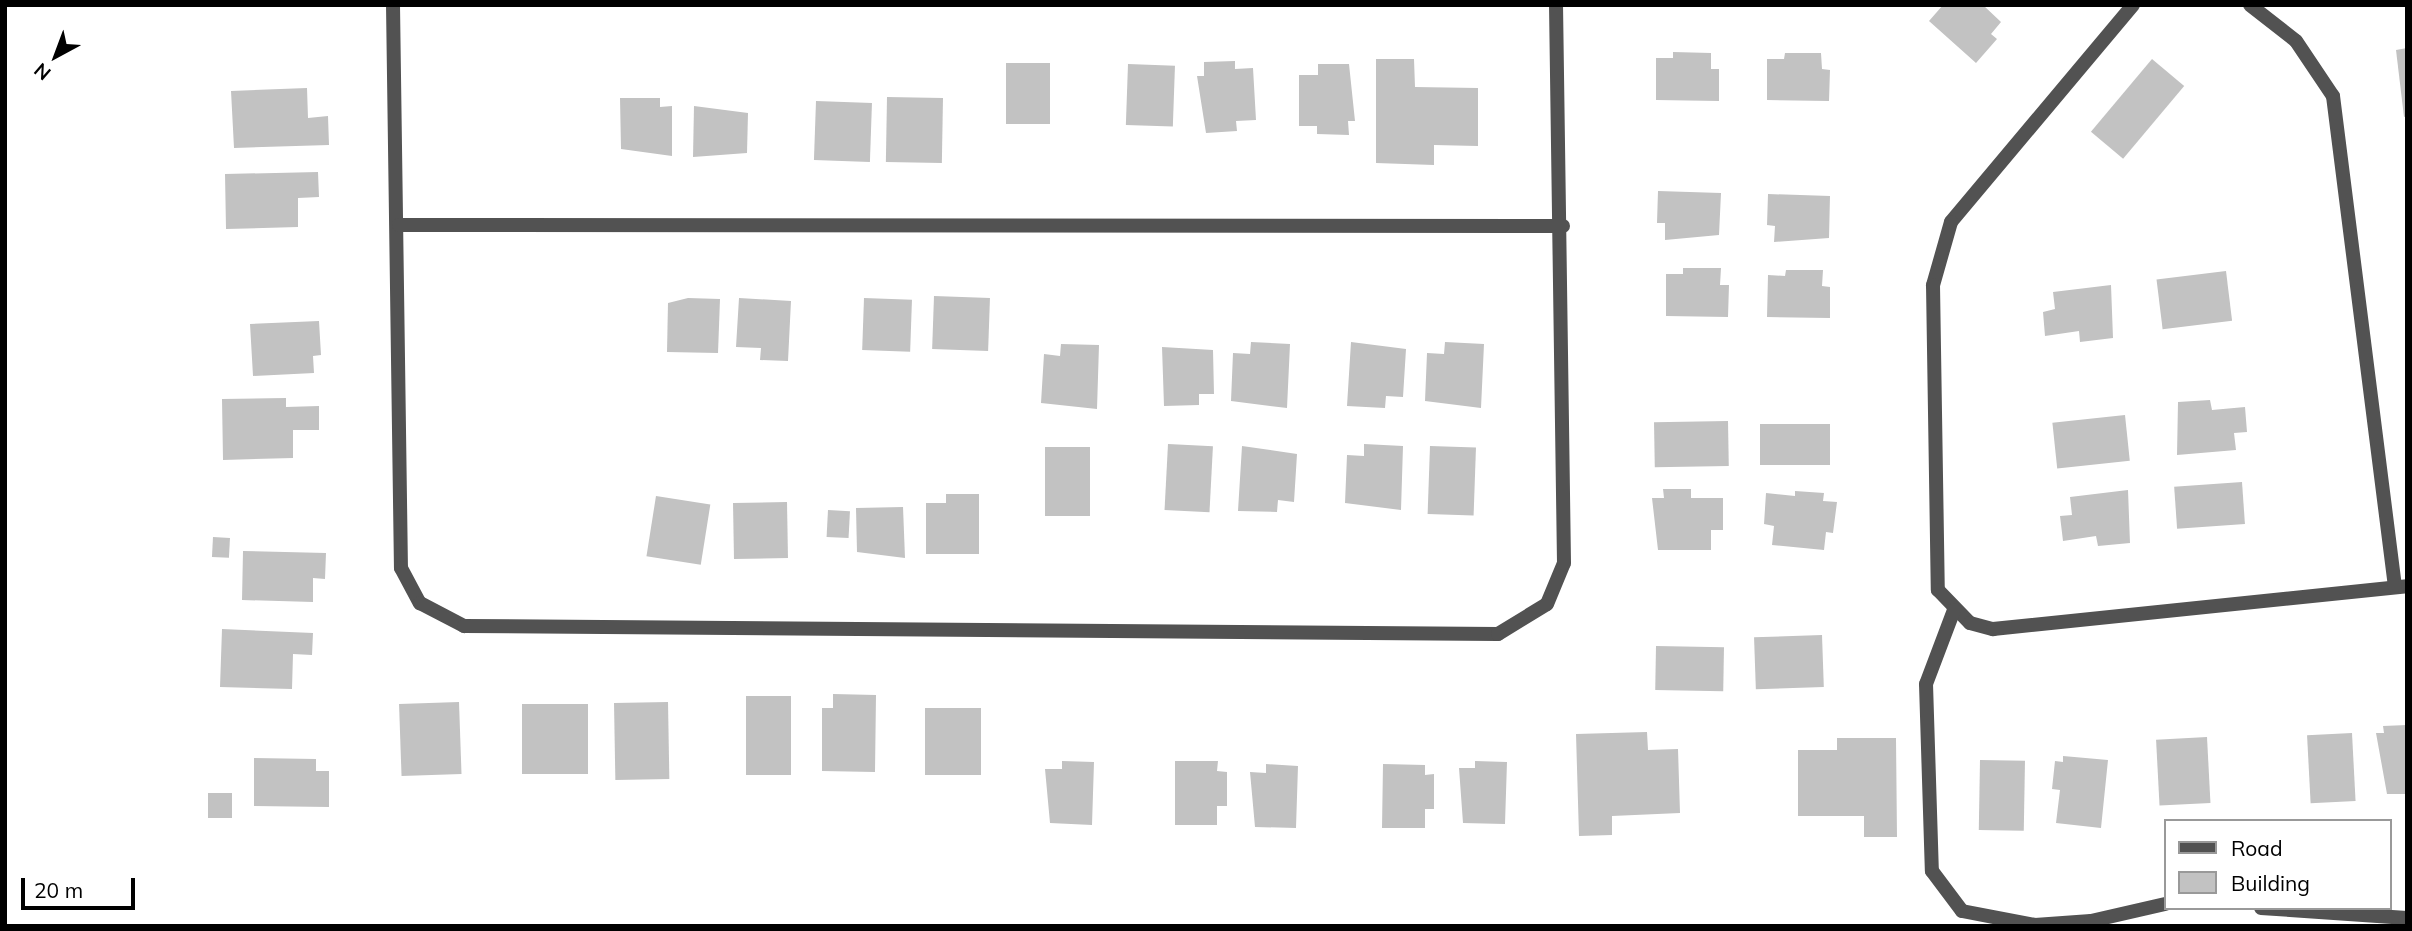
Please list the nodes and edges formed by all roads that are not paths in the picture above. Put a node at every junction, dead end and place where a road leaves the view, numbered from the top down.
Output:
1 (393, 5) edge
2 (1556, 5) edge
3 (2133, 5) edge
4 (2250, 5) edge
5 (399, 225) junction
6 (1563, 226) junction
7 (2401, 586) edge
8 (1954, 610) junction
9 (2164, 904) edge
10 (2290, 910) edge
11 (2407, 918) edge

1 - 5 street
2 - 6 street
3 - 8 street
4 - 7 street
5 - 6 street
5 - 6 street
7 - 8 street
8 - 9 street
10 - 11 street

